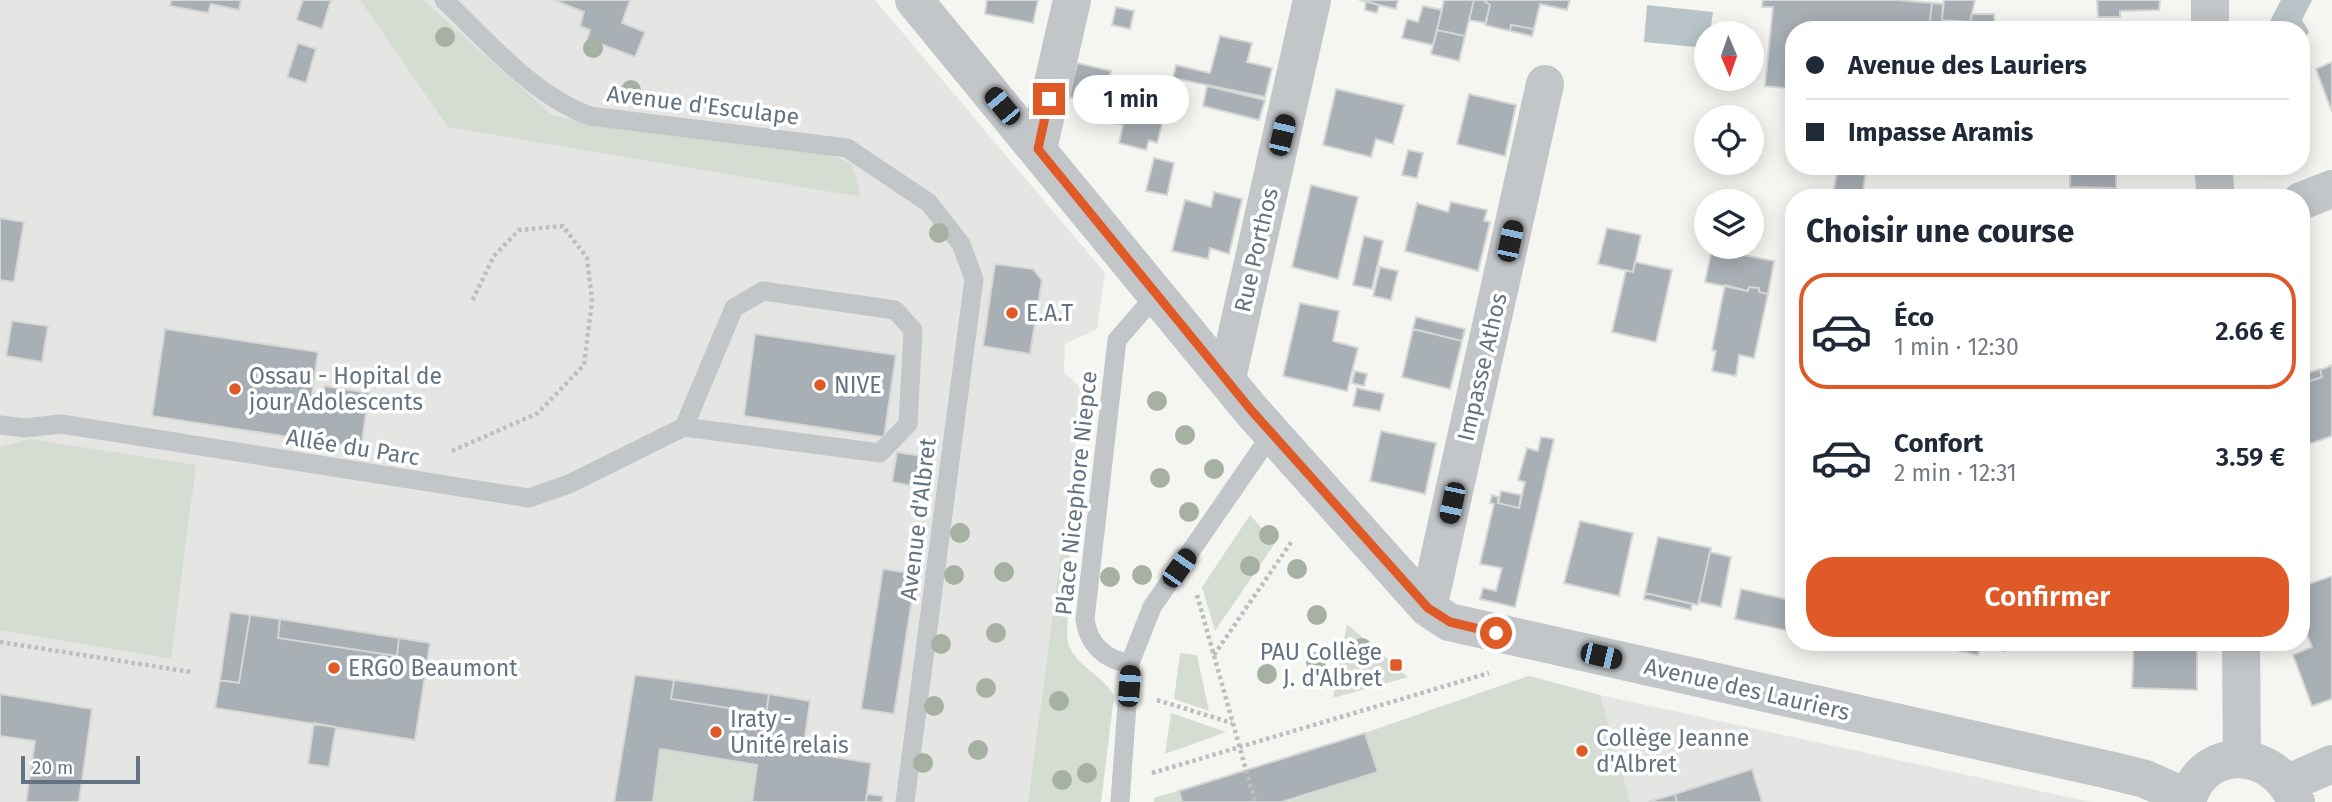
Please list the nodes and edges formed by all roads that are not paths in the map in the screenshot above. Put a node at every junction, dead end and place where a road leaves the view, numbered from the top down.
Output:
1 (444, 0) edge
2 (914, 0) edge
3 (1072, 0) edge
4 (1312, 0) edge
5 (2210, 0) edge
6 (2210, 21) edge
7 (1545, 84) dead end
8 (1038, 149) junction
9 (2332, 189) edge
10 (2310, 198) edge
11 (961, 244) joint
12 (1156, 295) junction
13 (1227, 378) junction
14 (0, 425) edge
15 (684, 427) junction
16 (25, 428) junction
17 (1273, 432) junction
18 (0, 436) edge
19 (1428, 608) junction
20 (2241, 651) edge
21 (1130, 663) junction
22 (2242, 759) junction
23 (2332, 764) edge
24 (2292, 793) edge
25 (2188, 800) edge
26 (905, 802) edge
27 (1120, 802) edge

1 - 11 lane, Avenue d'Esculape
2 - 8 street, Avenue des Lauriers
3 - 8 street
4 - 13 street, Rue Porthos
5 - 6 street
7 - 19 street, Impasse Athos
8 - 12 street, Avenue des Lauriers
9 - 10 street
11 - 26 lane, Avenue d'Albret
12 - 13 street, Avenue des Lauriers
12 - 21 lane, Place Nicephore Niepce
13 - 17 street, Avenue des Lauriers
14 - 16 lane, Allée du Parc
15 - 15 lane
15 - 16 lane, Allée du Parc
16 - 18 lane
17 - 19 street, Avenue des Lauriers
17 - 21 lane
19 - 25 street, Avenue des Lauriers
20 - 22 street
21 - 27 lane
22 - 24 street
22 - 25 street
23 - 24 street

